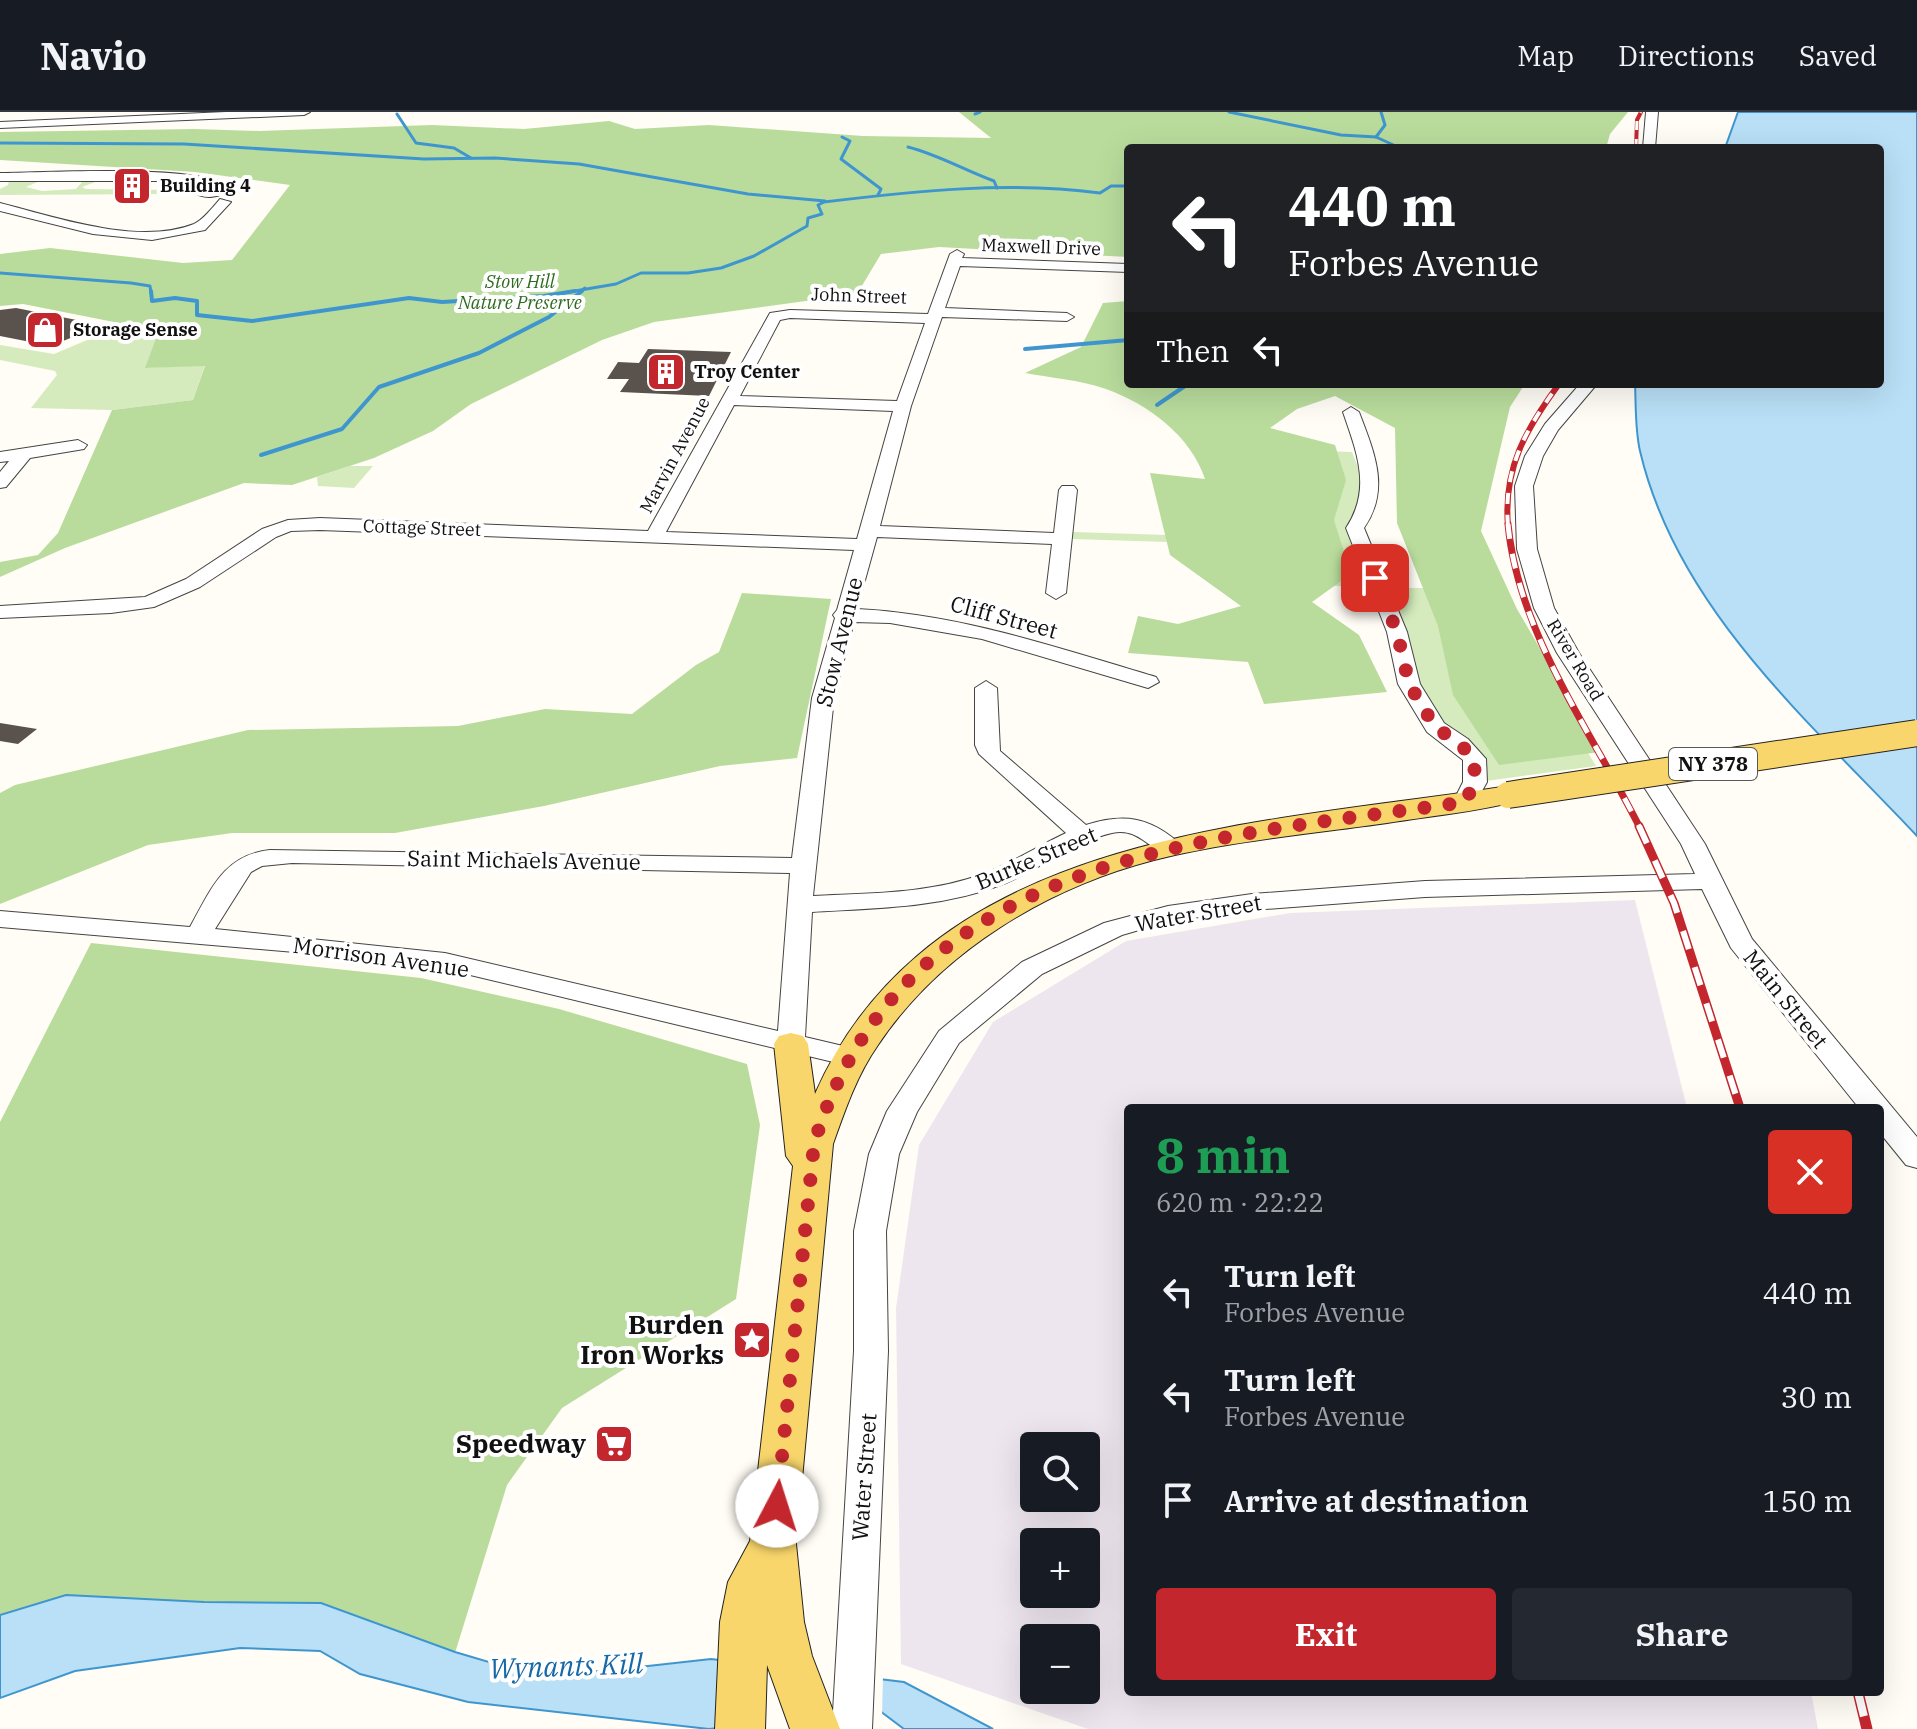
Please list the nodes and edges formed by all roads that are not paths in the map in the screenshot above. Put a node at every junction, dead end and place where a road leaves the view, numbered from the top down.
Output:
1 (304, 112) edge
2 (1652, 112) edge
3 (0, 125) edge
4 (1649, 144) edge
5 (0, 177) edge
6 (0, 207) edge
7 (955, 258) joint
8 (1124, 268) edge
9 (783, 314) joint
10 (935, 315) junction
11 (1067, 317) dead end
12 (1586, 388) edge
13 (727, 400) junction
14 (903, 406) junction
15 (1351, 412) dead end
16 (78, 445) dead end
17 (25, 453) junction
18 (0, 457) edge
19 (0, 483) edge
20 (1068, 490) dead end
21 (654, 537) junction
22 (866, 538) junction
23 (1062, 539) junction
24 (1056, 593) dead end
25 (0, 612) edge
26 (843, 615) junction
27 (1148, 682) dead end
28 (986, 688) dead end
29 (1917, 733) edge
30 (1465, 802) junction
31 (1084, 836) junction
32 (1170, 848) junction
33 (803, 866) junction
34 (1713, 881) junction
35 (799, 905) junction
36 (0, 919) edge
37 (198, 935) junction
38 (791, 1044) junction
39 (850, 1057) junction
40 (1872, 1104) edge
41 (1884, 1119) edge
42 (1917, 1157) edge
43 (808, 1178) junction
44 (762, 1622) junction
45 (840, 1727) edge
46 (740, 1729) edge

1 - 3 street
2 - 4 street
5 - 6 street
7 - 8 street, Maxwell Drive
7 - 10 street, Stow Avenue
9 - 10 street, John Street
9 - 13 street, Marvin Avenue
10 - 11 street, John Street
10 - 14 street, Stow Avenue
12 - 34 street, River Road
13 - 14 street
13 - 21 street, Marvin Avenue
14 - 22 street, Stow Avenue
15 - 30 street
16 - 17 street
17 - 18 street
17 - 19 street
20 - 23 street
21 - 22 street, Cottage Street
21 - 25 street, Cottage Street
22 - 23 street, Cottage Street
22 - 26 street, Stow Avenue
23 - 24 street
26 - 27 street, Cliff Street
26 - 33 street, Stow Avenue
28 - 31 street
29 - 30 main road, NY 378, bridge
30 - 32 main road, NY 378
31 - 32 street, Burke Street
31 - 35 street, Burke Street
32 - 39 main road, NY 378
33 - 35 street, Stow Avenue
33 - 37 street, Saint Michaels Avenue
34 - 40 street, Main Street
34 - 45 street, Water Street
35 - 38 street, Stow Avenue
36 - 37 street, Morrison Avenue
37 - 38 street, Morrison Avenue
38 - 39 street, Morrison Avenue
38 - 43 main road
39 - 43 main road, NY 378
41 - 42 street
43 - 44 main road, NY 378
44 - 45 main road, NY 378
44 - 46 main road

